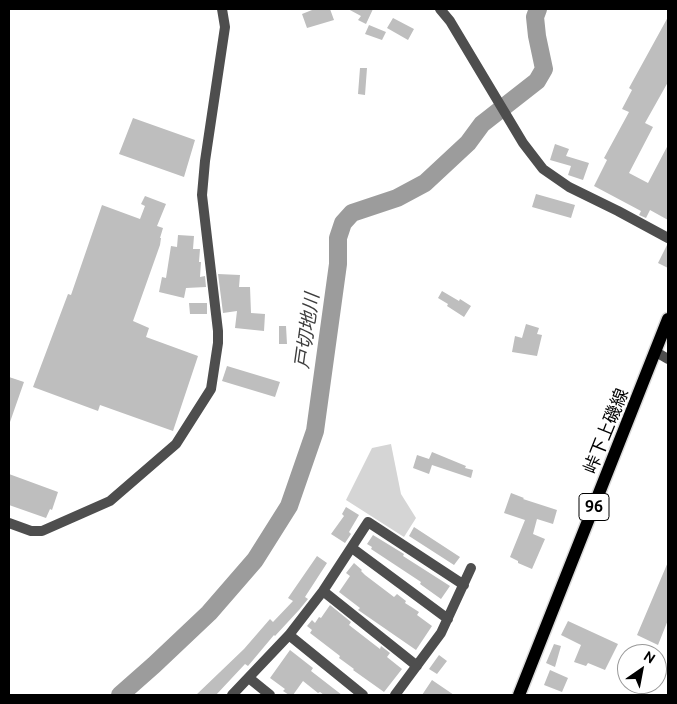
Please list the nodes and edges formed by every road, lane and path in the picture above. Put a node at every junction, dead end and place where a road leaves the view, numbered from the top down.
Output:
1 (222, 9) edge
2 (440, 9) edge
3 (668, 238) edge
4 (668, 319) edge
5 (656, 352) junction
6 (668, 359) edge
7 (9, 523) edge
8 (352, 548) junction
9 (471, 568) dead end
10 (464, 585) junction
11 (323, 591) junction
12 (448, 620) junction
13 (289, 635) junction
14 (417, 666) junction
15 (249, 678) junction
16 (232, 695) edge
17 (270, 695) edge
18 (362, 695) edge
19 (395, 695) edge
20 (519, 695) edge

1 - 7 street
2 - 3 street
4 - 5 main road, 峠下上磯線 / 96
5 - 6 street
5 - 20 main road, 峠下上磯線 / 96
8 - 10 street
8 - 11 street
8 - 12 street
9 - 10 street
10 - 12 street
11 - 13 street
11 - 14 street
12 - 14 street
13 - 15 street
13 - 18 street
14 - 19 street
15 - 16 street
15 - 17 street

